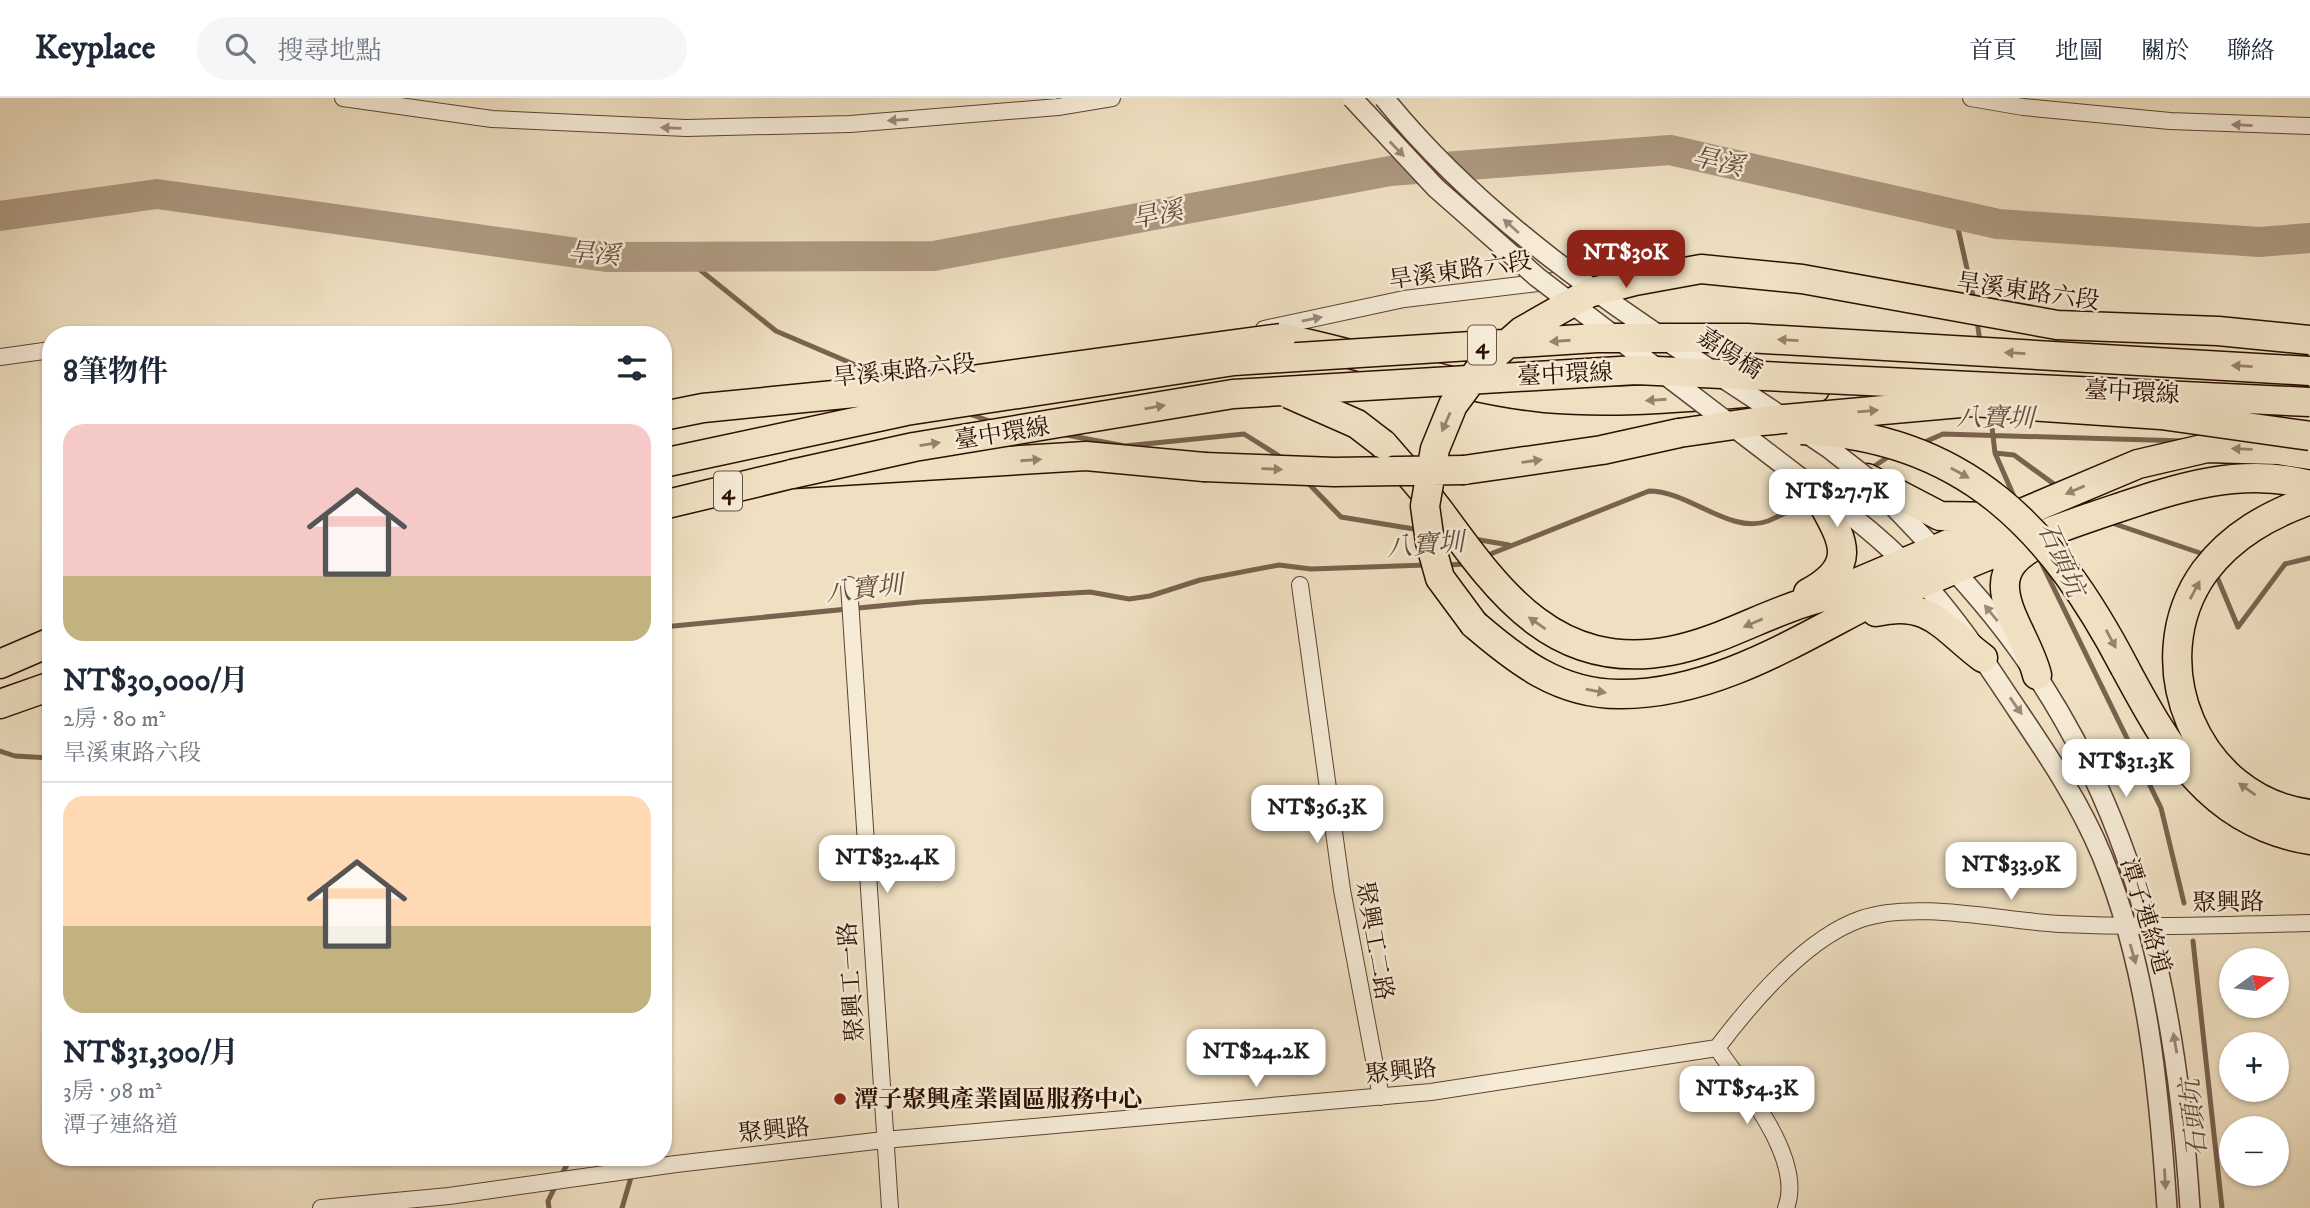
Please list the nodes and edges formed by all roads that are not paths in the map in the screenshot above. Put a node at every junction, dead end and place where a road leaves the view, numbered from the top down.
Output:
1 (343, 98) edge
2 (1112, 98) edge
3 (1352, 98) edge
4 (1384, 98) edge
5 (1971, 98) edge
6 (2310, 126) edge
7 (2310, 329) edge
8 (2310, 340) edge
9 (42, 351) edge
10 (0, 357) edge
11 (1050, 369) junction
12 (2310, 371) edge
13 (2310, 402) edge
14 (672, 407) edge
15 (672, 414) edge
16 (2310, 418) edge
17 (1679, 433) junction
18 (2310, 436) edge
19 (2310, 455) edge
20 (672, 461) edge
21 (792, 474) junction
22 (1867, 478) junction
23 (2310, 485) edge
24 (1815, 489) junction
25 (2310, 499) edge
26 (672, 503) edge
27 (2014, 516) junction
28 (2073, 523) junction
29 (1946, 559) junction
30 (1916, 572) junction
31 (849, 585) dead end
32 (1300, 585) dead end
33 (1793, 605) junction
34 (1840, 621) junction
35 (42, 646) edge
36 (42, 657) edge
37 (1983, 658) junction
38 (0, 664) edge
39 (0, 672) edge
40 (2037, 675) junction
41 (42, 689) edge
42 (0, 705) edge
43 (2310, 814) edge
44 (2310, 840) edge
45 (2310, 923) edge
46 (2125, 924) junction
47 (2149, 925) junction
48 (1717, 1048) junction
49 (1381, 1097) junction
50 (884, 1140) junction
51 (672, 1165) edge
52 (662, 1166) edge
53 (321, 1208) edge
54 (890, 1208) edge
55 (1786, 1208) edge
56 (2167, 1208) edge
57 (2190, 1208) edge

2 -> 1 street
3 -> 24 street, bridge
22 -> 4 street, 嘉陽橋, bridge
6 -> 5 street
14 -> 7 street, 旱溪東路六段
8 -> 34 highway, bridge
9 - 10 street
11 - 15 highway, bridge
16 -> 11 highway, bridge
33 -> 11 highway, bridge
12 -> 20 highway, 臺中環線 / 4, bridge
21 -> 13 highway, 臺中環線 / 4, bridge
17 -> 18 highway, bridge
21 -> 17 highway, bridge
17 -> 44 highway, bridge
19 -> 27 highway
21 - 26 highway, 臺中環線 / 4
22 - 27 highway
22 - 29 street, 潭子連絡道
23 - 28 highway
24 - 30 street, 潭子連絡道
24 - 33 highway
43 -> 25 highway
27 - 29 highway
28 - 29 highway
28 - 40 highway
29 - 30 highway
40 -> 29 street, 潭子連絡道
30 - 33 highway
30 - 34 highway
30 - 37 street, 潭子連絡道
31 - 50 street, 聚興工一路
32 - 49 street, 聚興工二路
34 - 37 highway
35 - 38 highway
36 - 39 highway
37 -> 46 street, 潭子連絡道
40 - 47 street, 潭子連絡道
41 - 42 highway
45 - 47 street, 聚興路
46 - 47 street, 聚興路
46 - 48 street, 聚興路
46 -> 56 street, 潭子連絡道
57 -> 47 street, 潭子連絡道
48 - 49 street, 聚興路
48 - 55 street
49 - 50 street, 聚興路
50 - 51 street, 聚興路
50 - 54 street, 聚興工一路
52 - 53 street, 聚興路

